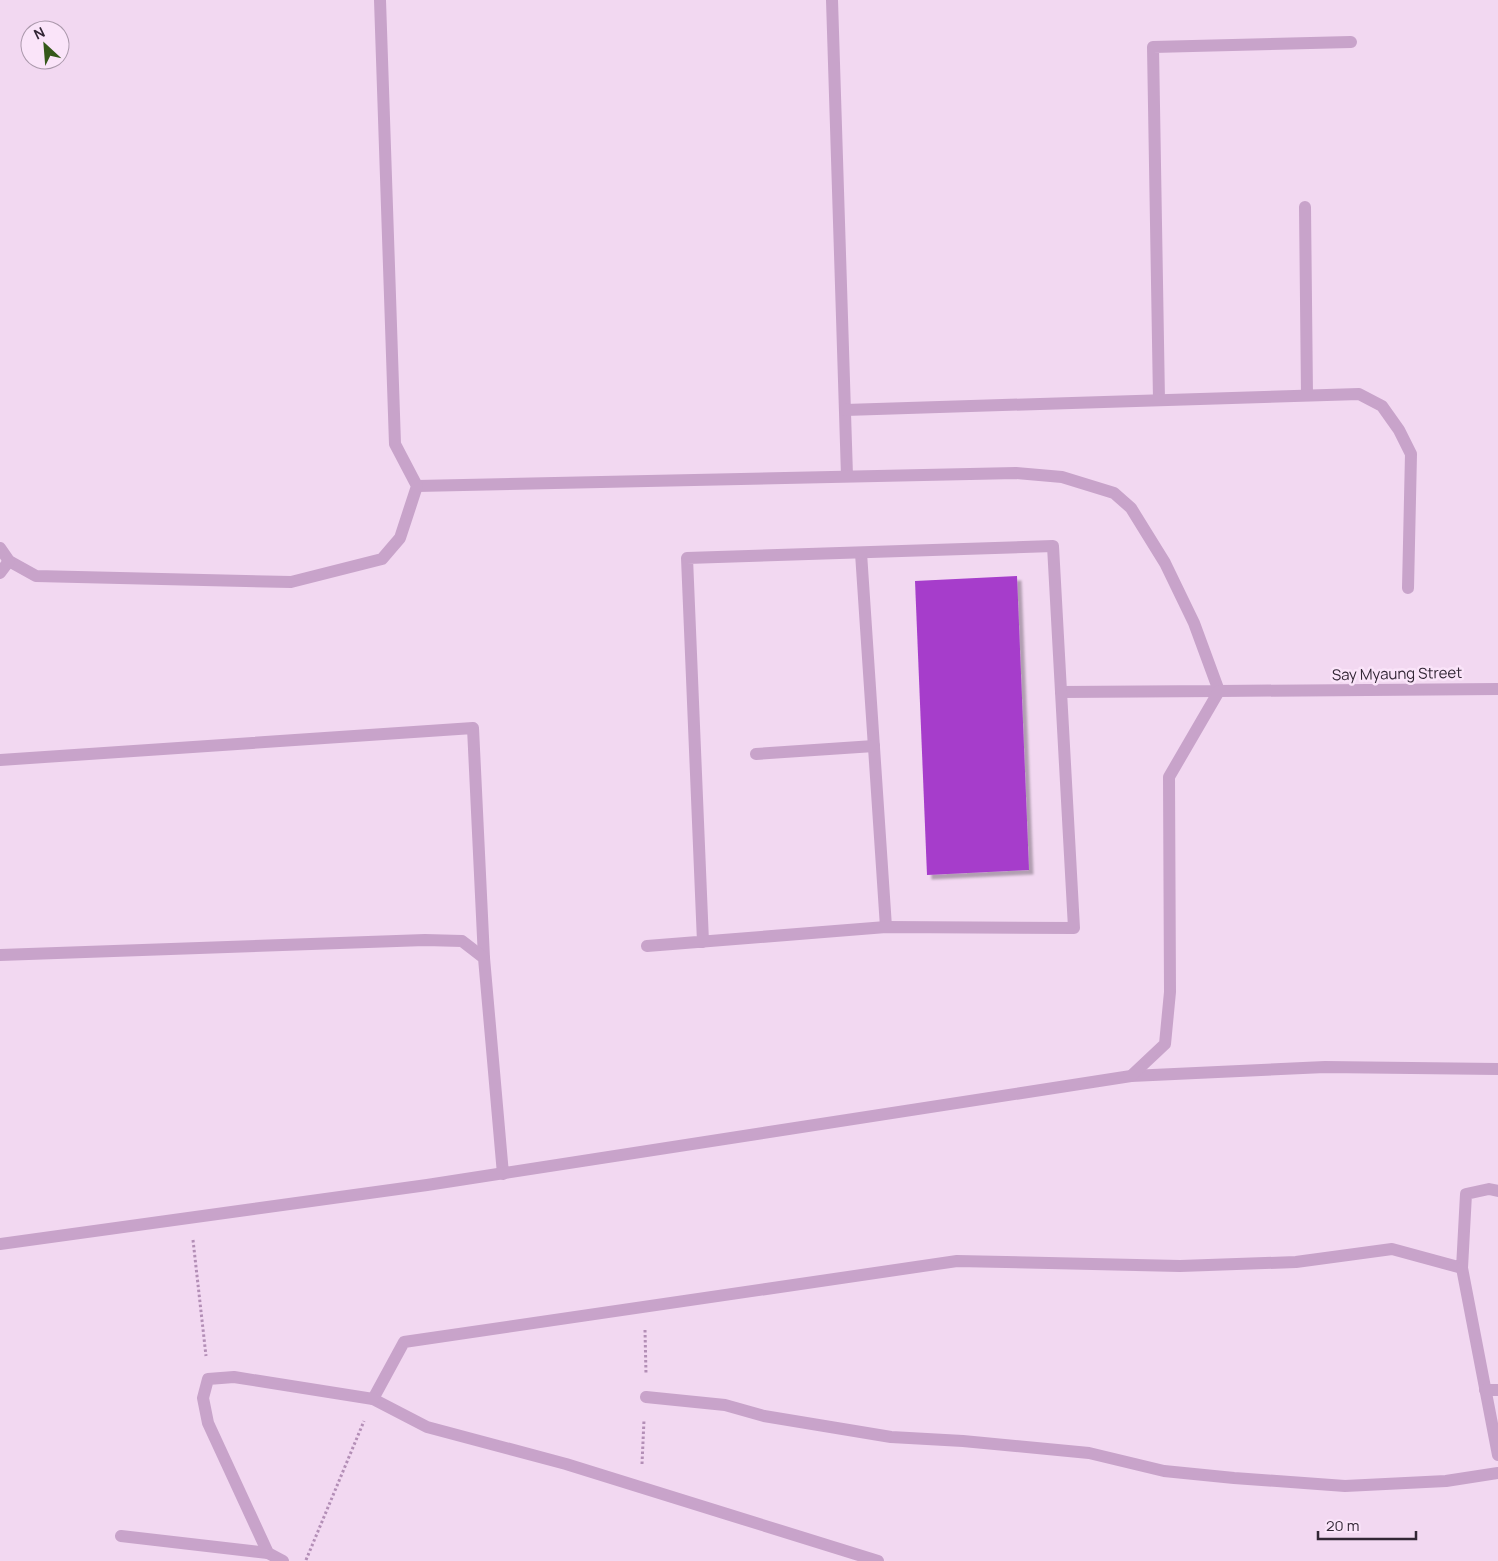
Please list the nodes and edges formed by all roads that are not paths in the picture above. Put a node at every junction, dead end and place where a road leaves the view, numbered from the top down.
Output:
1 (380, 0) edge
2 (832, 0) edge
3 (1351, 42) dead end
4 (1305, 207) dead end
5 (1307, 395) junction
6 (1159, 400) junction
7 (845, 410) junction
8 (847, 476) junction
9 (417, 486) junction
10 (0, 548) edge
11 (862, 553) junction
12 (9, 561) junction
13 (0, 573) edge
14 (1408, 588) dead end
15 (1498, 689) edge
16 (1219, 691) junction
17 (1061, 692) junction
18 (874, 746) junction
19 (756, 754) dead end
20 (0, 760) edge
21 (886, 928) junction
22 (704, 942) junction
23 (647, 946) dead end
24 (0, 954) edge
25 (484, 958) junction
26 (1498, 1069) edge
27 (1131, 1076) junction
28 (503, 1174) junction
29 (1498, 1191) edge
30 (0, 1244) edge
31 (1462, 1268) junction
32 (1492, 1390) edge
33 (646, 1397) road end
34 (374, 1399) junction
35 (1498, 1455) edge
36 (1498, 1473) edge
37 (120, 1536) dead end
38 (268, 1554) junction
39 (283, 1561) edge
40 (878, 1561) edge

1 - 9 street
2 - 7 street
3 - 6 street
4 - 5 street
5 - 6 street
5 - 14 street
6 - 7 street
7 - 8 street
8 - 9 street
8 - 16 street
9 - 12 street
10 - 12 street
11 - 17 street
11 - 18 street
11 - 22 street
12 - 13 street
15 - 16 street, Say Myaung Street
16 - 17 street, Say Myaung Street
16 - 27 street
17 - 21 street
18 - 19 street
18 - 21 street
20 - 25 street
21 - 22 street
22 - 23 street
24 - 25 street
25 - 28 street
26 - 27 street
27 - 28 street
28 - 30 street
29 - 31 street
31 - 32 street
31 - 34 street
32 - 35 street
33 - 36 street
34 - 38 street
34 - 40 street
37 - 38 street
38 - 39 street

